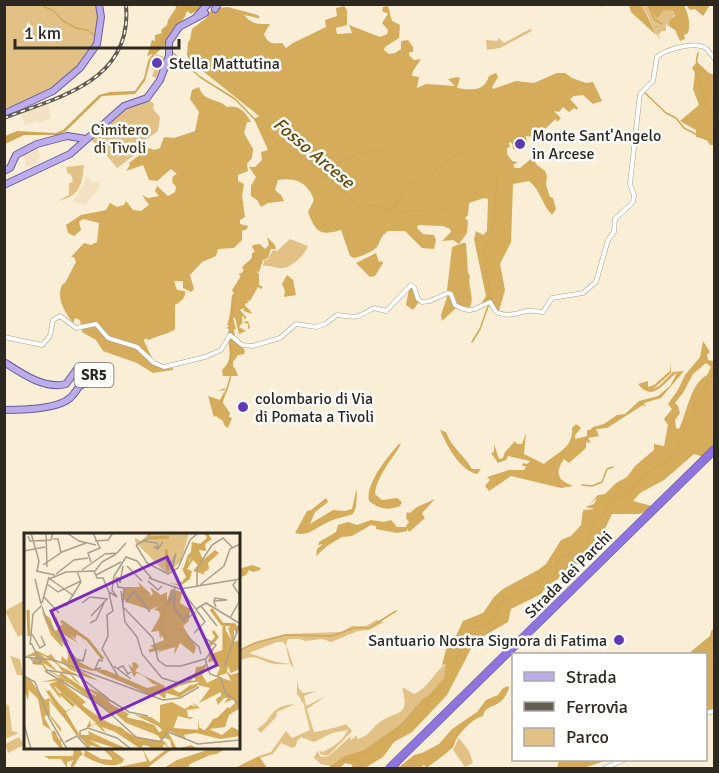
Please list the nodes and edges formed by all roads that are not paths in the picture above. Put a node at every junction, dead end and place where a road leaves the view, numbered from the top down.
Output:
1 (99, 4) edge
2 (208, 4) edge
3 (216, 7) edge
4 (204, 13) junction
5 (714, 58) edge
6 (4, 114) edge
7 (86, 140) junction
8 (4, 171) edge
9 (4, 185) edge
10 (4, 337) edge
11 (4, 362) edge
12 (4, 410) edge
13 (714, 451) edge
14 (620, 761) edge
15 (391, 768) edge
16 (605, 768) edge

1 - 6 main road
2 - 4 main road
3 - 4 main road
4 - 7 main road
5 - 10 street
7 - 8 main road
7 - 9 main road
11 - 12 main road, SR5
13 - 15 highway, Strada dei Parchi
14 - 16 street

